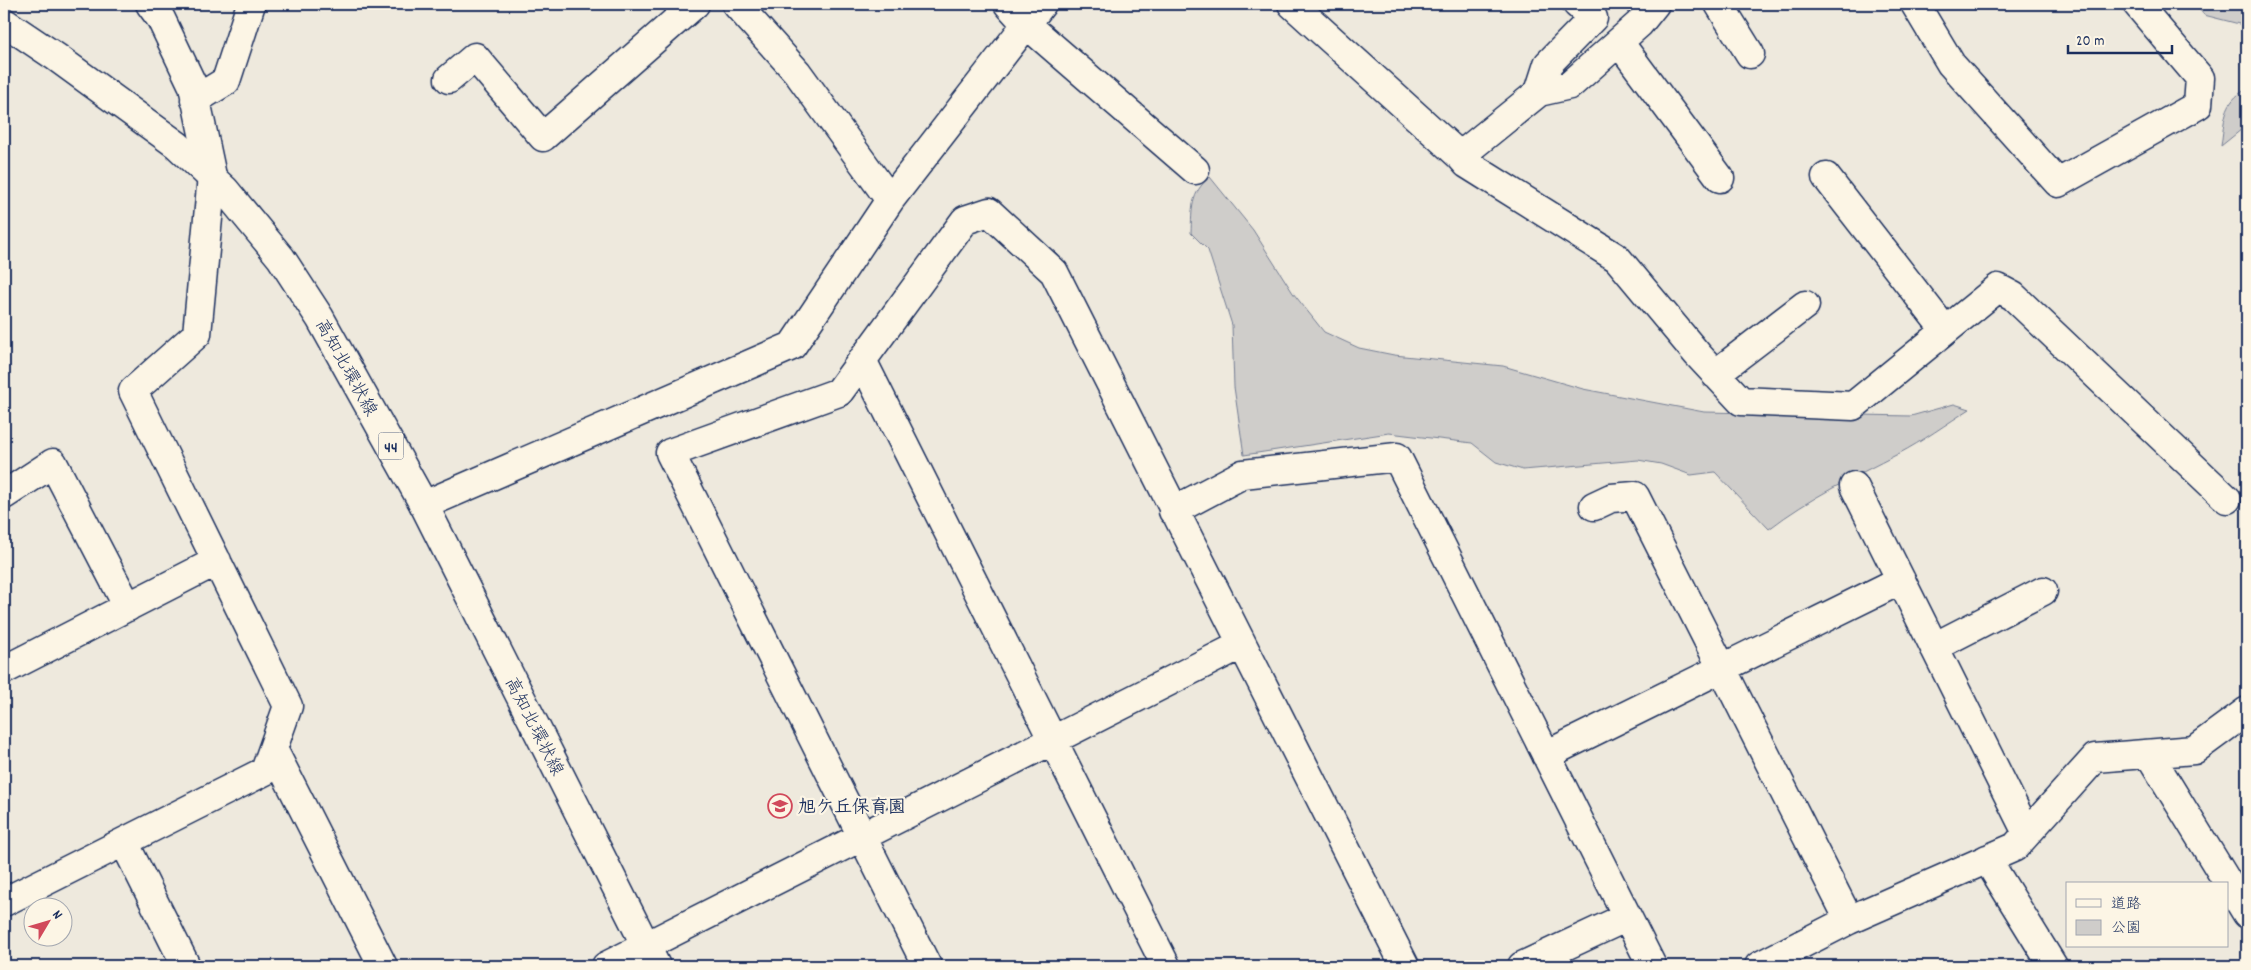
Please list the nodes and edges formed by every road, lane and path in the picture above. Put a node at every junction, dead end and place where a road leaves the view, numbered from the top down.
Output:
1 (150, 4) edge
2 (251, 4) edge
3 (695, 4) edge
4 (736, 4) edge
5 (1292, 4) edge
6 (1655, 4) edge
7 (1719, 4) edge
8 (1915, 4) edge
9 (2137, 4) edge
10 (1593, 9) edge
11 (1025, 10) edge
12 (4, 22) edge
13 (1619, 42) junction
14 (1750, 54) dead end
15 (449, 79) dead end
16 (1539, 92) junction
17 (196, 100) junction
18 (1460, 156) junction
19 (1195, 170) dead end
20 (212, 176) junction
21 (1720, 178) dead end
22 (1826, 178) dead end
23 (890, 200) junction
24 (1805, 305) dead end
25 (1945, 330) junction
26 (862, 360) junction
27 (1715, 374) junction
28 (1854, 486) dead end
29 (4, 495) edge
30 (2227, 499) dead end
31 (424, 505) junction
32 (1594, 506) dead end
33 (1173, 511) junction
34 (217, 561) junction
35 (1901, 580) junction
36 (2043, 592) dead end
37 (128, 607) junction
38 (1241, 645) junction
39 (1934, 647) junction
40 (1722, 668) junction
41 (4, 670) edge
42 (2247, 712) edge
43 (1053, 740) junction
44 (273, 749) junction
45 (2149, 754) junction
46 (1546, 755) junction
47 (2027, 833) junction
48 (862, 837) junction
49 (124, 842) junction
50 (1987, 859) junction
51 (2227, 882) edge
52 (2228, 883) edge
53 (4, 902) edge
54 (2247, 914) edge
55 (1628, 917) junction
56 (1850, 920) junction
57 (651, 956) edge
58 (186, 966) edge
59 (383, 966) edge
60 (606, 966) edge
61 (926, 966) edge
62 (1166, 966) edge
63 (1405, 966) edge
64 (1522, 966) edge
65 (1652, 966) edge
66 (1759, 966) edge
67 (2053, 966) edge

1 - 17 street
2 - 17 street
3 - 15 street
4 - 23 street
5 - 18 street
6 - 13 street
7 - 14 street
8 - 9 street
10 - 16 street
11 - 19 street
11 - 23 street
12 - 20 street, 高知北環状線 / 44
13 - 16 street
13 - 21 street
16 - 18 street
17 - 20 street
18 - 27 street
20 - 31 street, 高知北環状線 / 44
20 - 34 street
22 - 25 street
23 - 31 street
24 - 27 street
25 - 27 street
25 - 30 street
26 - 33 street
26 - 43 street
26 - 48 street
28 - 35 street
29 - 37 street
31 - 57 street, 高知北環状線 / 44
32 - 40 street
33 - 38 street
33 - 46 street
34 - 37 street
34 - 44 street
35 - 39 street
35 - 40 street
36 - 39 street
37 - 41 street
38 - 43 street
38 - 63 street
39 - 47 street
40 - 46 street
40 - 56 street
42 - 45 street
43 - 48 street
43 - 62 street
44 - 49 street
44 - 59 street
45 - 47 street
45 - 51 street
46 - 55 street
47 - 50 street
48 - 57 street
48 - 61 street
49 - 53 street
49 - 58 street
50 - 56 street
50 - 67 street
52 - 54 street
55 - 64 street
55 - 65 street
56 - 66 street
57 - 60 street

